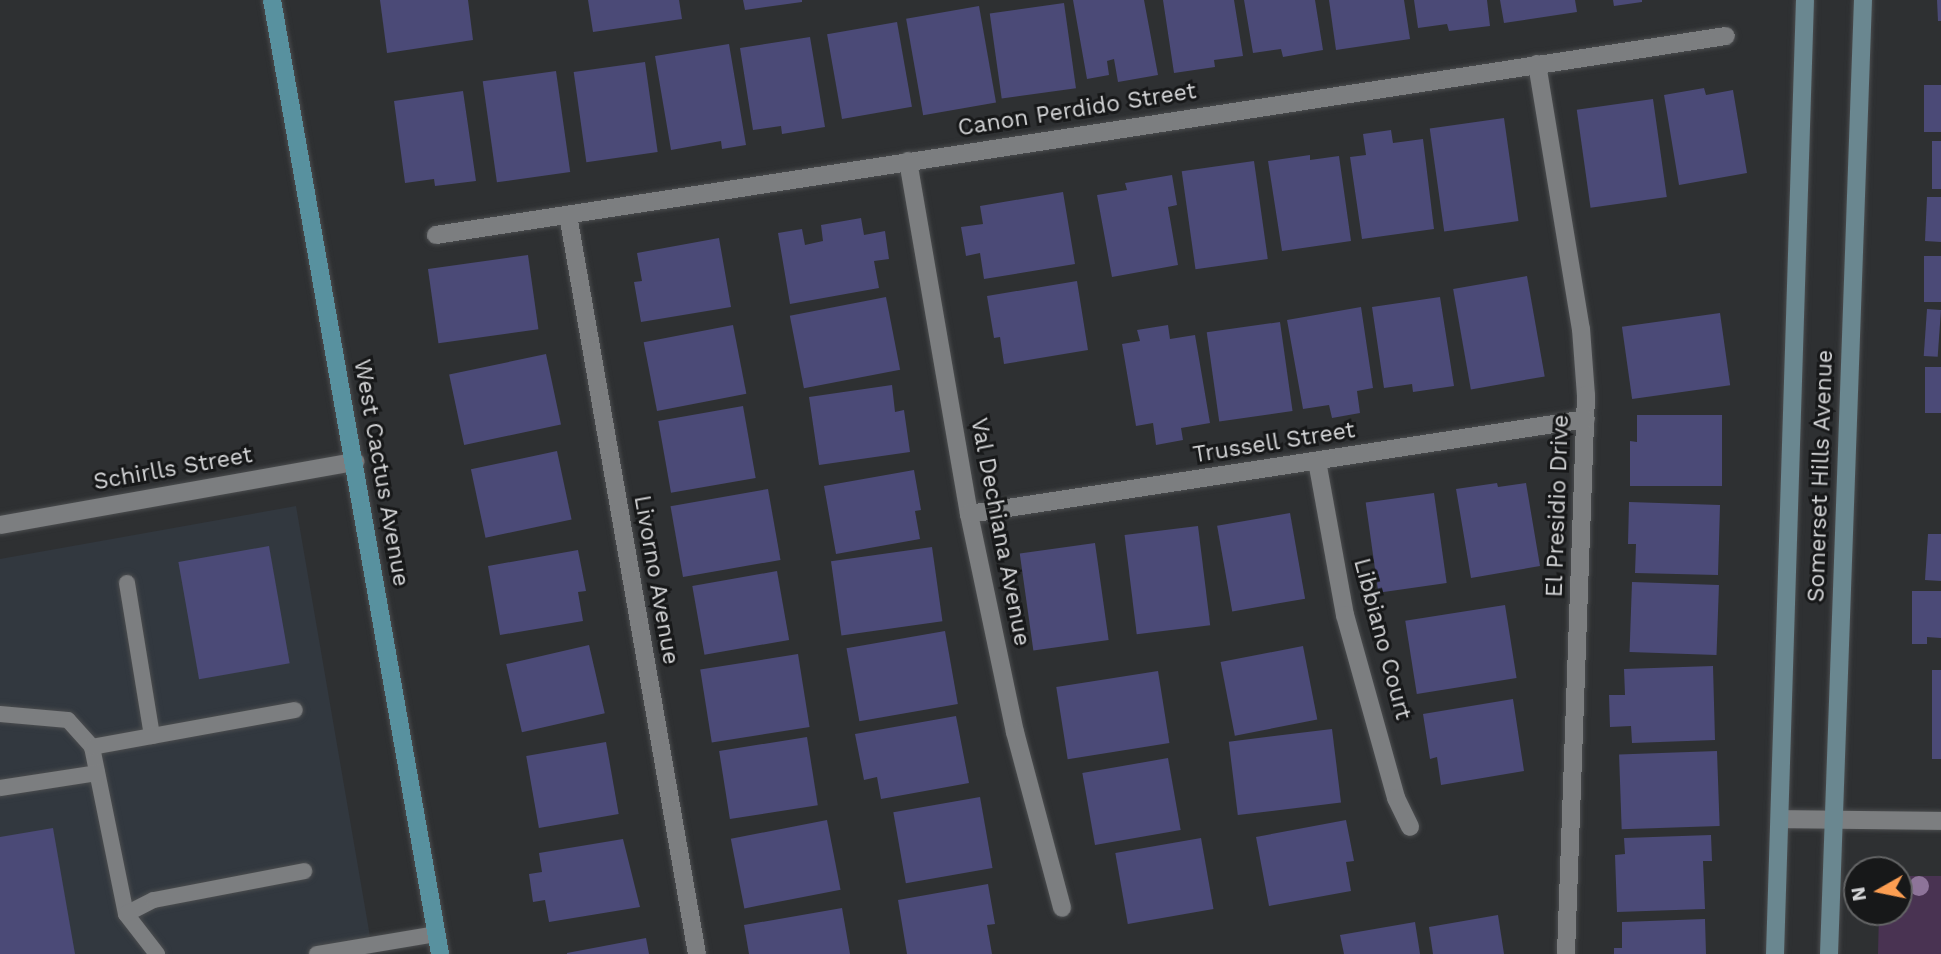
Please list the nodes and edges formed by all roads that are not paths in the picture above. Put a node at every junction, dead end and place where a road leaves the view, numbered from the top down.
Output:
1 (272, 0) edge
2 (1805, 0) edge
3 (1863, 0) edge
4 (1726, 36) dead end
5 (1537, 64) junction
6 (908, 161) junction
7 (568, 215) junction
8 (436, 235) dead end
9 (1586, 419) junction
10 (1317, 461) junction
11 (355, 462) junction
12 (970, 514) junction
13 (0, 525) edge
14 (127, 583) dead end
15 (295, 710) dead end
16 (0, 714) edge
17 (152, 736) junction
18 (92, 747) junction
19 (97, 773) junction
20 (0, 788) edge
21 (1780, 819) junction
22 (1834, 820) junction
23 (1941, 821) edge
24 (1410, 827) dead end
25 (304, 871) dead end
26 (1062, 908) dead end
27 (126, 914) junction
28 (436, 934) junction
29 (157, 954) edge
30 (317, 954) edge
31 (440, 954) edge
32 (697, 954) edge
33 (1566, 954) edge
34 (1775, 954) edge
35 (1829, 954) edge

1 - 11 main road, West Cactus Avenue
2 - 21 main road, Somerset Hills Avenue
3 - 22 main road, Somerset Hills Avenue
4 - 5 street, Canon Perdido Street
5 - 6 street, Canon Perdido Street
5 - 9 street, El Presidio Drive
6 - 7 street, Canon Perdido Street
6 - 12 street, Val Dechiana Avenue
7 - 8 street, Canon Perdido Street
7 - 32 street, Livorno Avenue
9 - 10 street, Trussell Street
9 - 33 street, El Presidio Drive
10 - 12 street, Trussell Street
10 - 24 street, Libbiano Court
11 - 13 street, Schirlls Street
11 - 28 main road, West Cactus Avenue
12 - 26 street, Val Dechiana Avenue
14 - 17 lane
15 - 17 lane
16 - 18 lane
17 - 18 lane
18 - 19 lane
19 - 20 lane
19 - 27 lane
21 - 22 street
21 - 34 main road, Somerset Hills Avenue
22 - 23 street
22 - 35 main road, Somerset Hills Avenue
25 - 27 lane
27 - 29 lane
28 - 30 lane
28 - 31 main road, West Cactus Avenue

